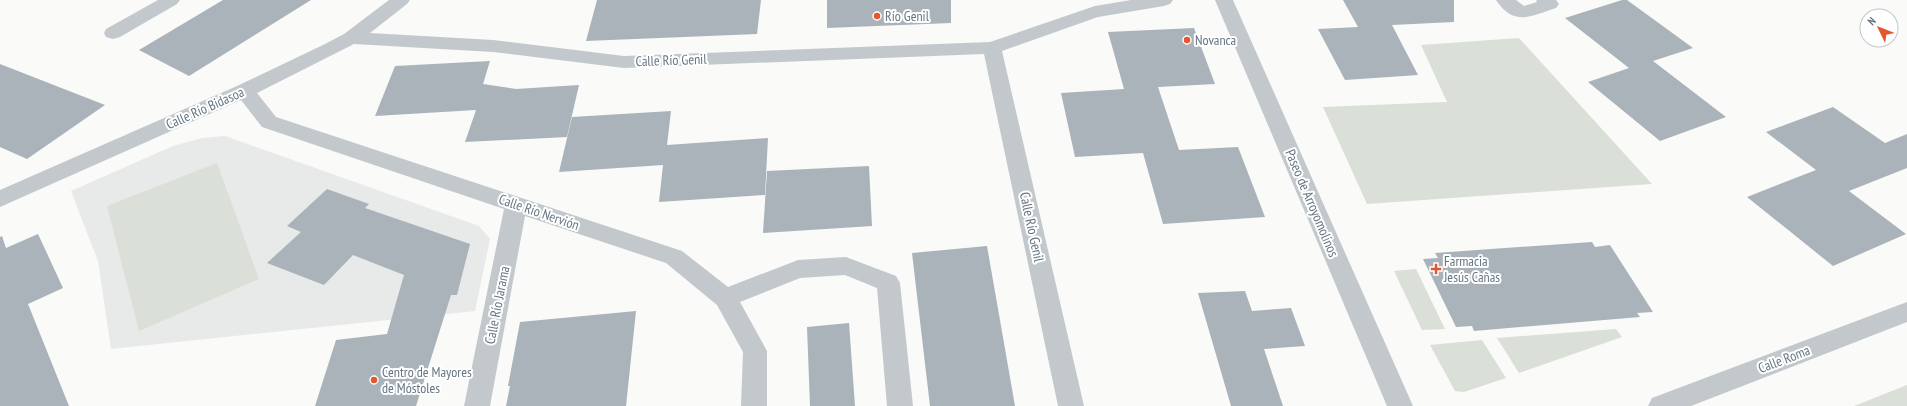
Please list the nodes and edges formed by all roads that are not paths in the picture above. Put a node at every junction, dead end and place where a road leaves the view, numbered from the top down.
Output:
1 (171, 0) edge
2 (401, 0) edge
3 (1164, 0) edge
4 (1224, 0) edge
5 (1505, 0) edge
6 (1545, 0) edge
7 (113, 33) dead end
8 (351, 38) junction
9 (992, 48) junction
10 (244, 90) junction
11 (0, 198) edge
12 (516, 204) junction
13 (725, 298) junction
14 (1907, 312) edge
15 (477, 406) edge
16 (754, 406) edge
17 (900, 406) edge
18 (1071, 406) edge
19 (1400, 406) edge
20 (1660, 406) edge

1 - 7 street
2 - 8 street, Calle Río Bidasoa
3 - 9 street, Calle Río Genil
4 - 19 street, Paseo de Arroyomolinos
5 - 6 street
8 - 9 street, Calle Río Genil
8 - 10 street, Calle Río Bidasoa
9 - 18 street, Calle Río Genil
10 - 11 street, Calle Río Bidasoa
10 - 12 street, Calle Río Nervión
12 - 13 street, Calle Río Nervión
12 - 15 street, Calle Río Jarama
13 - 16 street, Calle Río Nervión
13 - 17 street
14 - 20 street, Calle Roma

